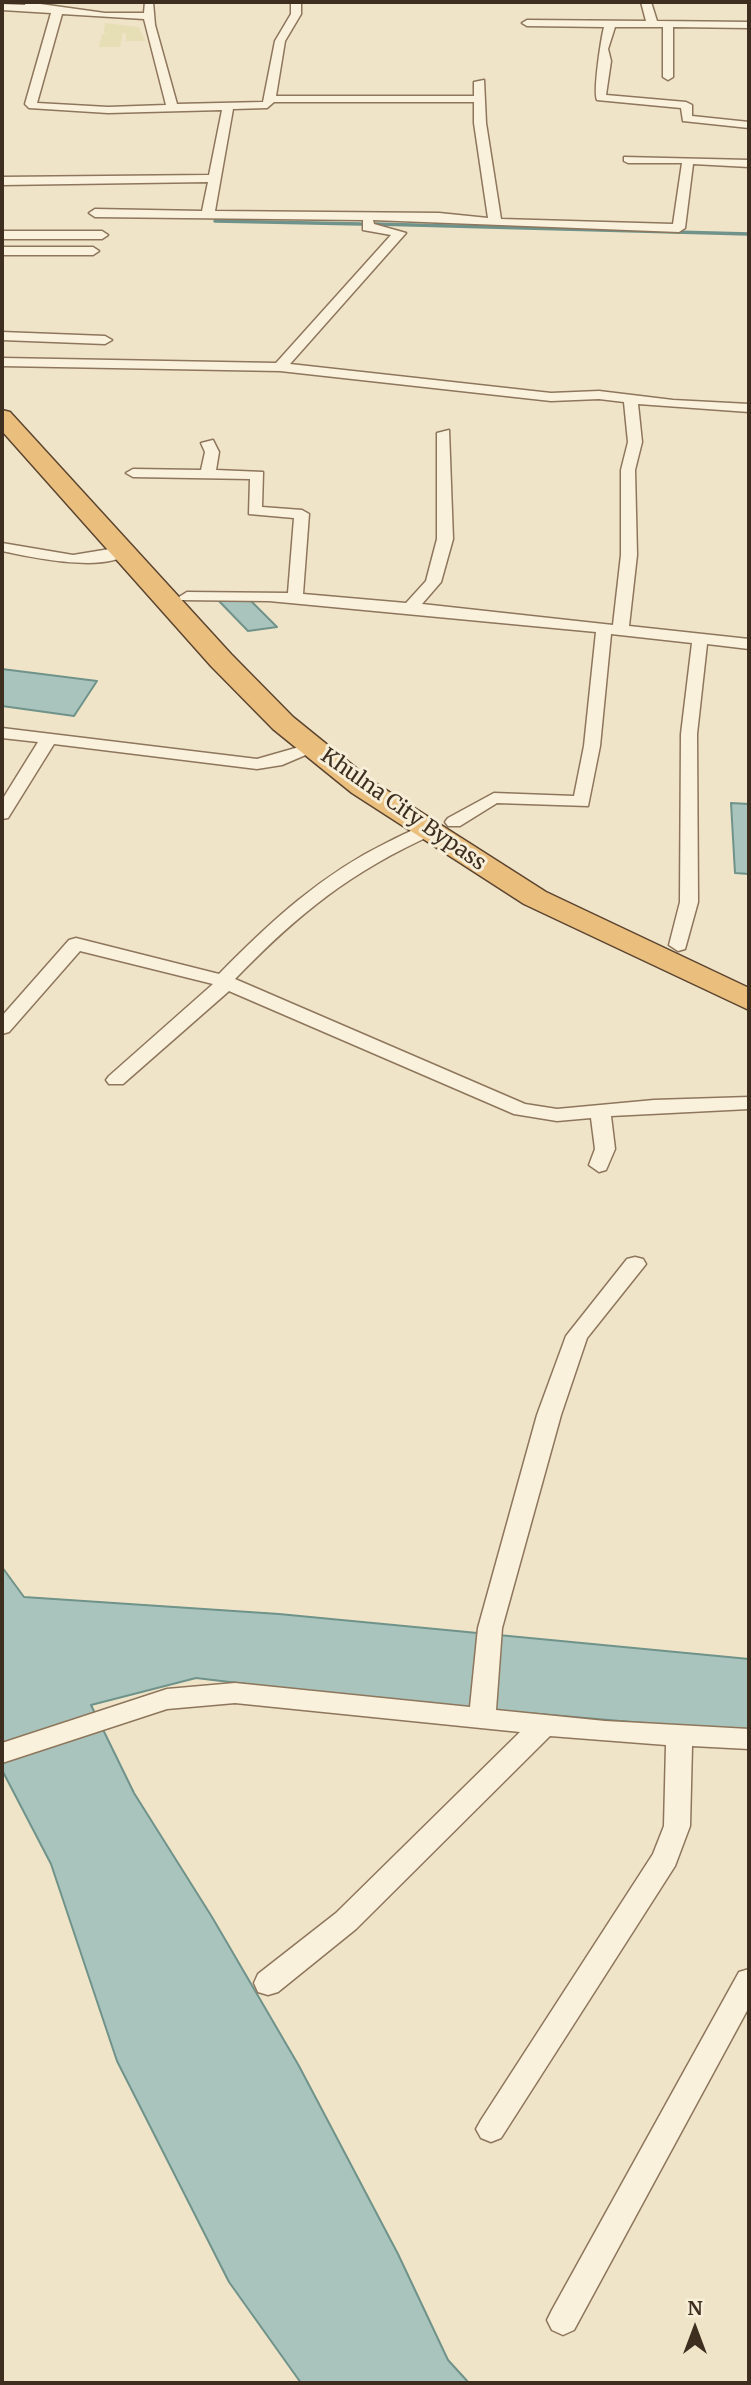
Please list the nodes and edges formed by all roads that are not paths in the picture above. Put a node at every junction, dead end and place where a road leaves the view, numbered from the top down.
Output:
1 (148, 2) edge
2 (296, 2) edge
3 (646, 2) edge
4 (30, 5) edge
5 (2, 7) edge
6 (57, 12) junction
7 (149, 16) junction
8 (527, 23) dead end
9 (610, 24) junction
10 (749, 25) edge
11 (653, 26) junction
12 (667, 27) junction
13 (668, 77) dead end
14 (480, 82) dead end
15 (270, 99) junction
16 (480, 99) junction
17 (172, 106) junction
18 (228, 106) junction
19 (749, 125) edge
20 (628, 159) dead end
21 (688, 160) junction
22 (749, 163) edge
23 (215, 178) junction
24 (2, 181) edge
25 (95, 213) dead end
26 (208, 214) junction
27 (369, 216) junction
28 (495, 222) junction
29 (2, 234) edge
30 (102, 235) dead end
31 (2, 251) edge
32 (93, 251) dead end
33 (2, 335) edge
34 (105, 340) dead end
35 (2, 362) edge
36 (280, 367) junction
37 (2, 398) edge
38 (631, 400) junction
39 (749, 408) edge
40 (2, 417) edge
41 (444, 433) dead end
42 (208, 443) dead end
43 (133, 472) dead end
44 (208, 473) junction
45 (2, 547) edge
46 (122, 552) junction
47 (187, 597) junction
48 (295, 598) junction
49 (410, 608) junction
50 (612, 630) junction
51 (700, 639) junction
52 (749, 644) edge
53 (2, 733) edge
54 (49, 739) junction
55 (313, 748) junction
56 (2, 814) edge
57 (441, 826) junction
58 (678, 946) junction
59 (749, 977) edge
60 (225, 982) junction
61 (749, 1000) edge
62 (2, 1028) edge
63 (116, 1080) dead end
64 (749, 1103) edge
65 (600, 1113) junction
66 (599, 1165) dead end
67 (635, 1264) dead end
68 (483, 1716) junction
69 (544, 1725) junction
70 (679, 1736) junction
71 (749, 1739) edge
72 (2, 1754) edge
73 (749, 1981) edge
74 (268, 1983) dead end
75 (491, 2129) dead end
76 (563, 2320) dead end

1 - 7 street
2 - 15 street
3 - 11 street
4 - 5 street
4 - 6 street
6 - 7 street
6 - 17 street
7 - 17 street
8 - 9 street
9 - 11 street
9 - 19 street
10 - 12 street
11 - 12 street
12 - 13 street
14 - 16 street
15 - 16 street
15 - 18 street
16 - 28 street
17 - 18 street
18 - 23 street
20 - 21 street
21 - 22 street
21 - 28 street
23 - 24 street
23 - 26 street
25 - 26 street
26 - 27 street
27 - 28 street
27 - 36 street
29 - 30 street
31 - 32 street
33 - 34 street
35 - 36 street
36 - 38 street
37 - 47 highway, Khulna City Bypass
38 - 39 street
38 - 50 street
40 - 46 highway, Khulna City Bypass
41 - 49 street
42 - 44 street
43 - 44 street
44 - 48 street
45 - 46 street
46 - 55 highway, Khulna City Bypass
47 - 48 street
47 - 57 highway, Khulna City Bypass
48 - 49 street
49 - 50 street
50 - 51 street
50 - 57 street
51 - 52 street
51 - 58 street
53 - 54 street
54 - 55 street
54 - 56 street
55 - 57 highway, Khulna City Bypass
57 - 58 highway, Khulna City Bypass
57 - 60 street
57 - 61 highway, Khulna City Bypass
58 - 59 highway, Khulna City Bypass
60 - 62 street
60 - 63 street
60 - 65 street
64 - 65 street
65 - 66 street
67 - 68 street
68 - 69 street
68 - 72 street
69 - 70 street
69 - 74 street
70 - 71 street
70 - 75 street
73 - 76 street

